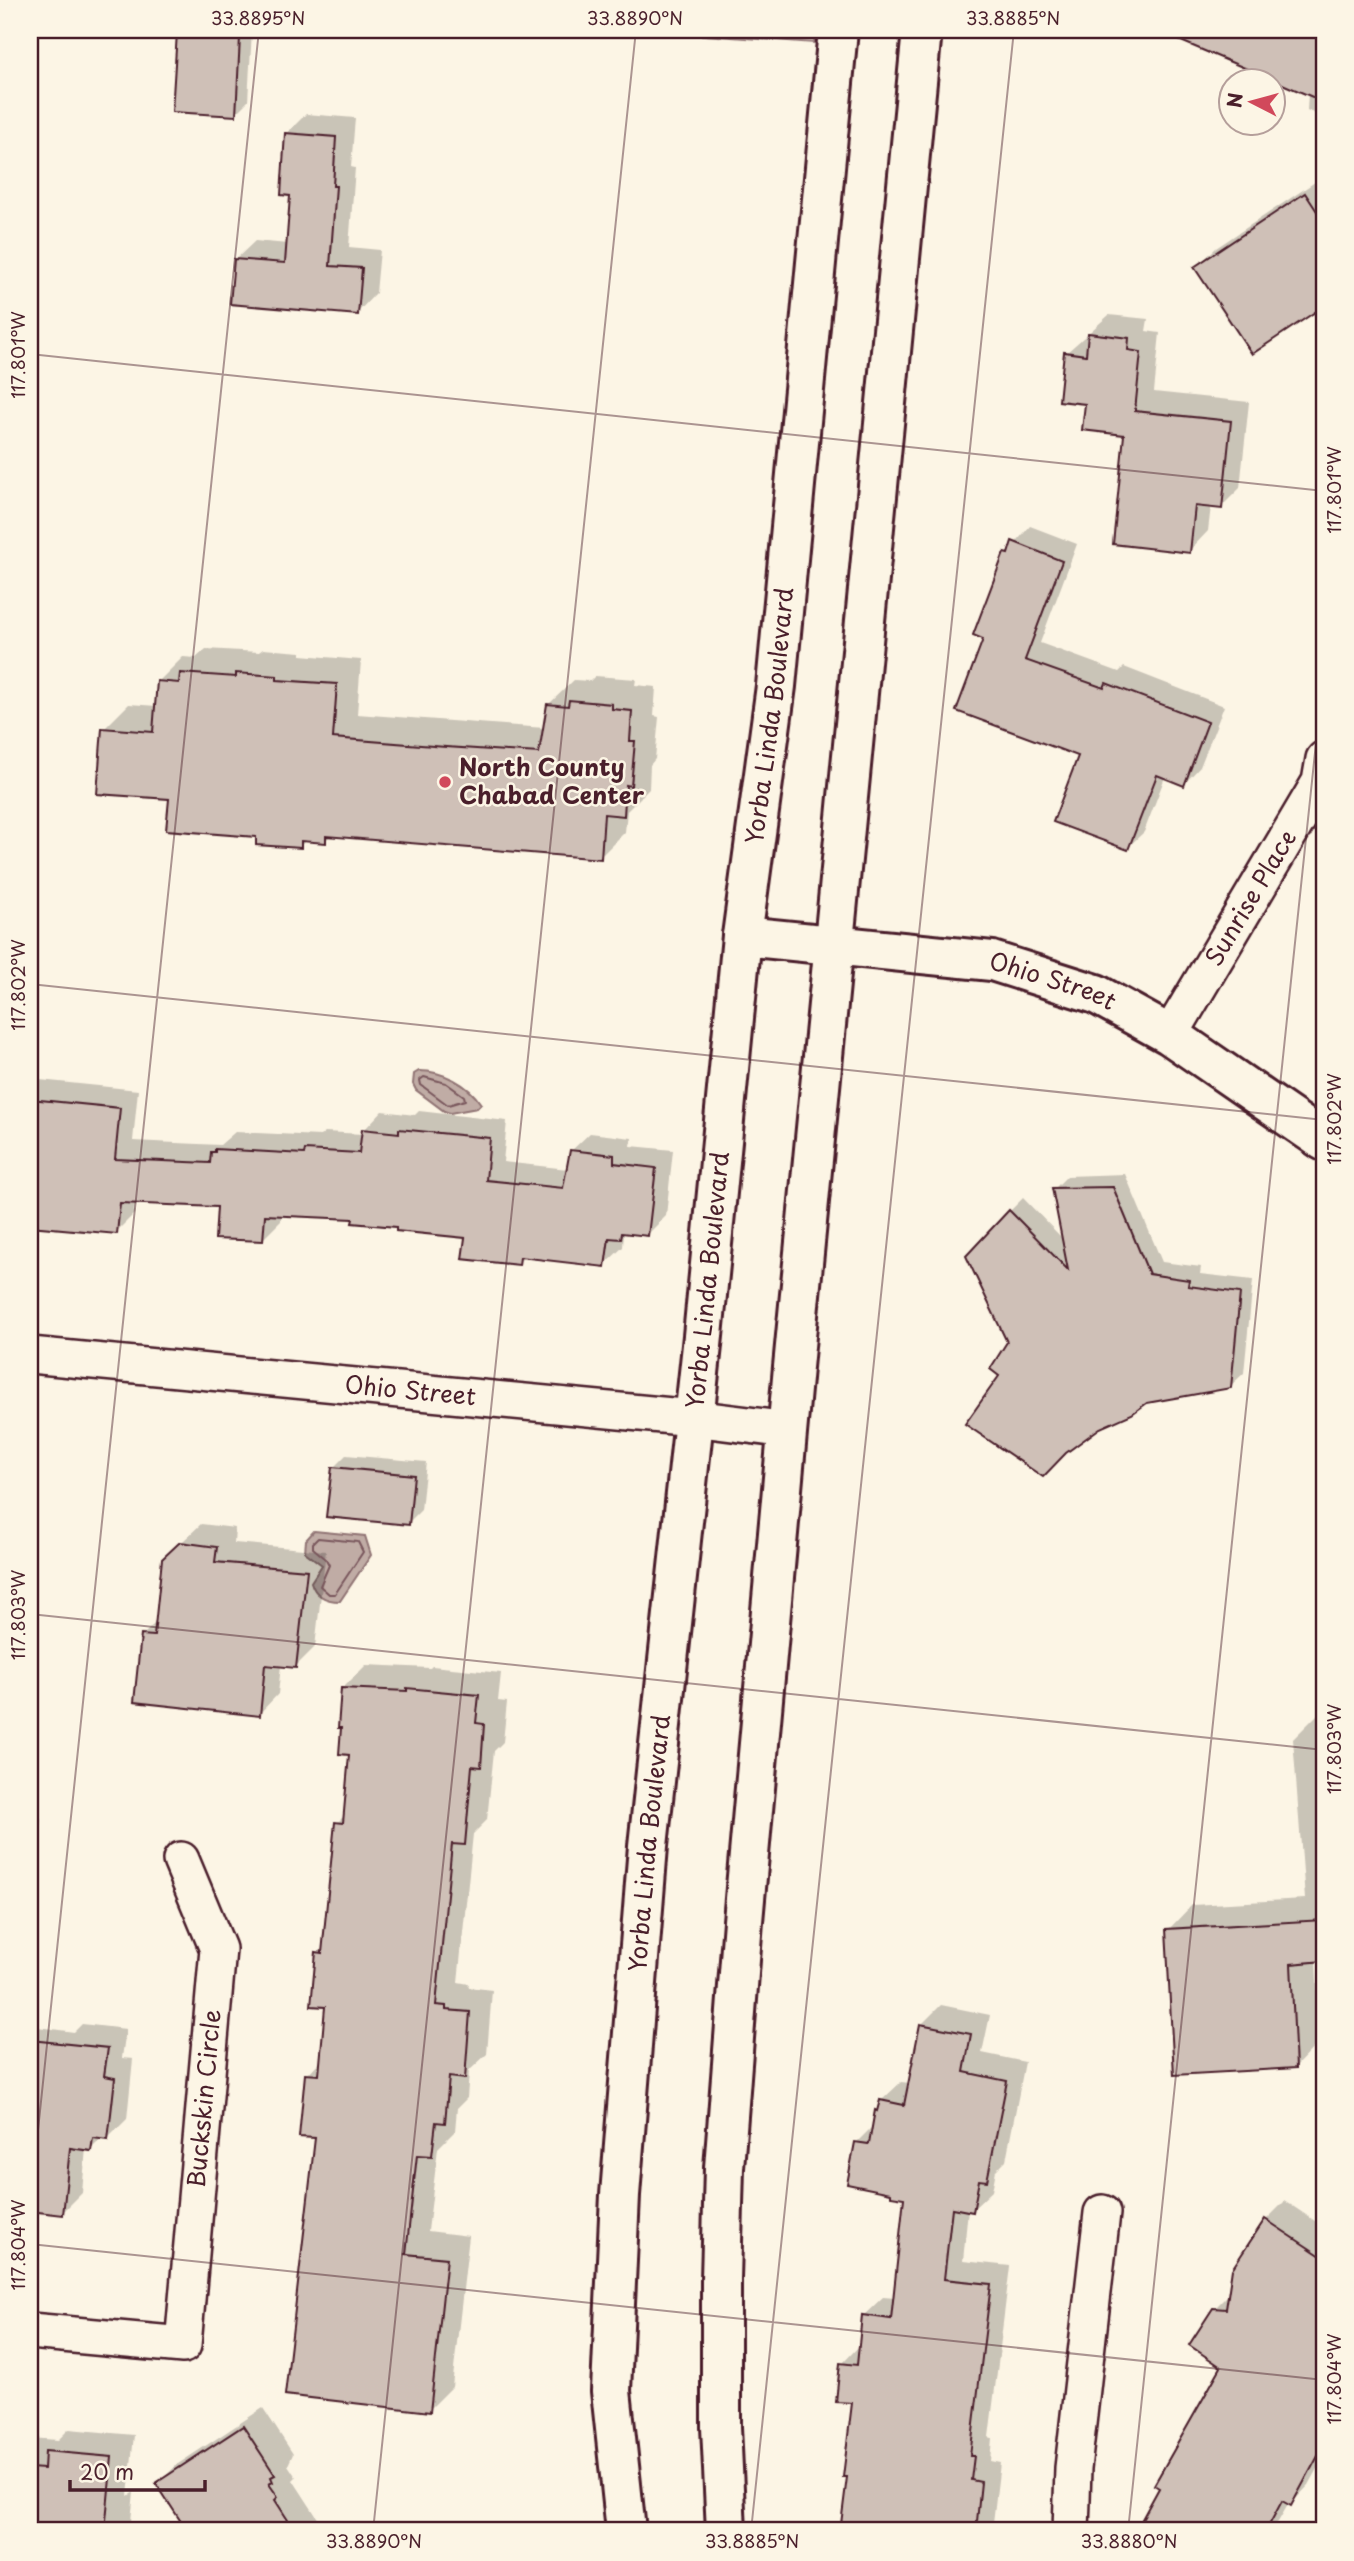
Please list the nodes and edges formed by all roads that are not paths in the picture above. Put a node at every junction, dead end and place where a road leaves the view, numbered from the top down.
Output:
1 (838, 30) edge
2 (922, 30) edge
3 (1324, 759) edge
4 (742, 936) junction
5 (835, 945) junction
6 (1170, 1035) junction
7 (1324, 1141) edge
8 (30, 1355) edge
9 (693, 1418) junction
10 (788, 1430) junction
11 (181, 1860) dead end
12 (1102, 2213) dead end
13 (30, 2332) edge
14 (626, 2531) edge
15 (726, 2531) edge
16 (1072, 2531) edge

1 - 4 main road, Yorba Linda Boulevard
2 - 5 main road
3 - 6 street, Sunrise Place
4 - 5 main road, Ohio Street
4 - 9 main road, Yorba Linda Boulevard
5 - 6 main road, Ohio Street
5 - 10 main road
6 - 7 main road, Ohio Street
8 - 9 street, Ohio Street
9 - 10 street, Ohio Street
9 - 14 main road, Yorba Linda Boulevard
10 - 15 main road
11 - 13 street, Buckskin Circle
12 - 16 street

